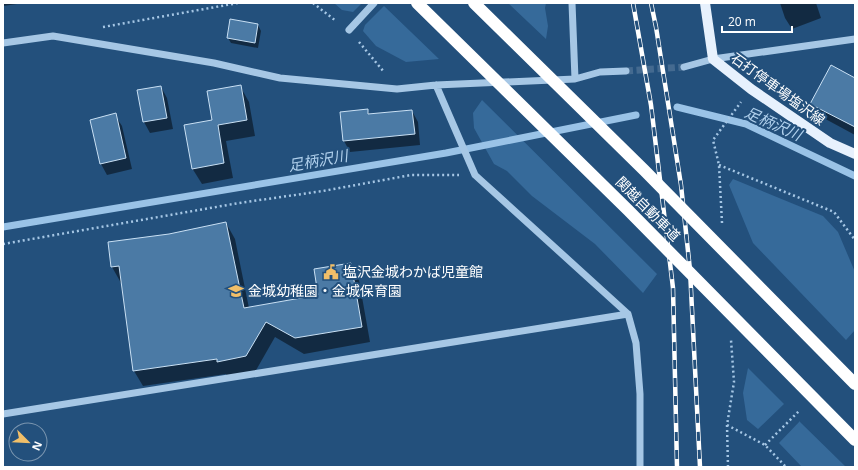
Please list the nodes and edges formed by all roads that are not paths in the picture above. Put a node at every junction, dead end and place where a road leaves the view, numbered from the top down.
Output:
1 (374, 3) edge
2 (417, 3) edge
3 (474, 3) edge
4 (572, 3) edge
5 (705, 3) edge
6 (349, 30) dead end
7 (855, 39) edge
8 (3, 43) edge
9 (713, 59) junction
10 (684, 67) tunnel mouth
11 (626, 71) tunnel mouth
12 (575, 79) junction
13 (436, 85) junction
14 (855, 154) edge
15 (628, 314) junction
16 (855, 384) edge
17 (3, 414) edge
18 (855, 440) edge
19 (640, 467) edge

1 - 6 street
2 - 18 highway, 関越自動車道, bridge
3 - 16 highway, 関越自動車道, bridge
4 - 12 street
5 - 9 main road, 石打停車場塩沢線
7 - 9 street
8 - 13 street
9 - 10 street
9 - 14 main road, 石打停車場塩沢線
11 - 12 street
12 - 13 street
13 - 15 street
15 - 17 street
15 - 19 street

